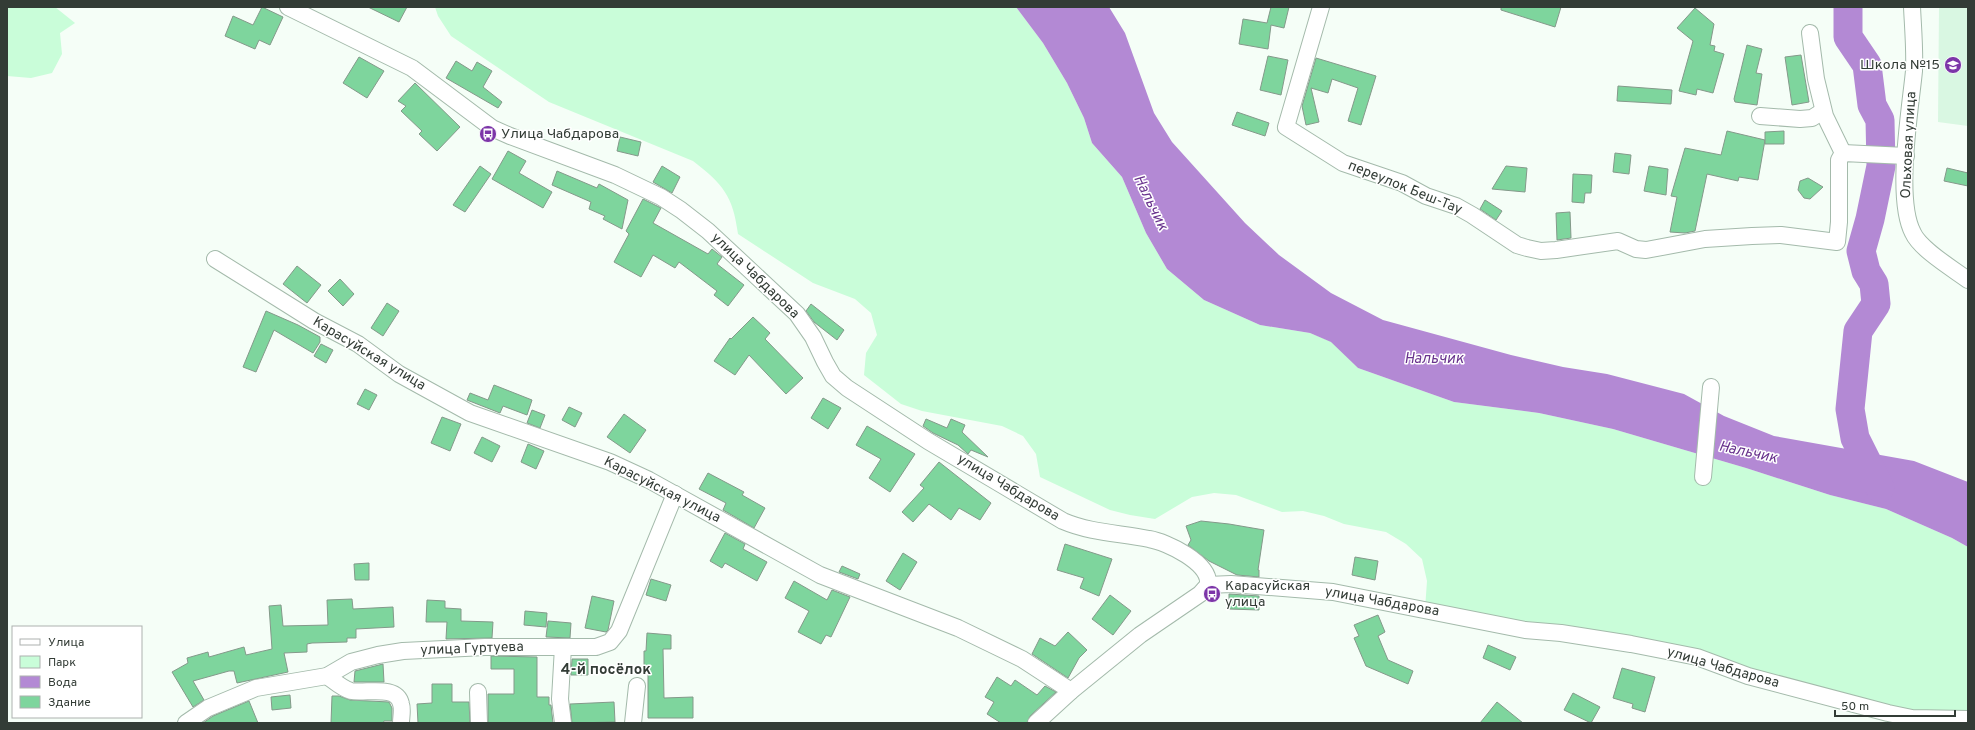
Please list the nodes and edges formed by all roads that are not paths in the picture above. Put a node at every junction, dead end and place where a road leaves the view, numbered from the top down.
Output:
1 (288, 7) edge
2 (1321, 7) edge
3 (1912, 7) edge
4 (1810, 33) dead end
5 (1824, 111) junction
6 (1760, 116) dead end
7 (1848, 154) junction
8 (1900, 155) junction
9 (215, 259) dead end
10 (1968, 280) edge
11 (1710, 389) dead end
12 (1702, 474) dead end
13 (675, 494) junction
14 (1208, 585) junction
15 (563, 647) junction
16 (327, 676) junction
17 (637, 686) dead end
18 (1070, 691) junction
19 (478, 692) dead end
20 (1968, 719) edge
21 (186, 723) edge
22 (401, 723) edge
23 (479, 723) edge
24 (563, 723) edge
25 (633, 723) edge
26 (1036, 723) edge

1 - 14 street, улица Чабдарова
2 - 7 street, переулок Беш-Тау
3 - 8 street, Ольховая улица
4 - 5 street
5 - 6 street
5 - 7 street
7 - 8 street
8 - 10 street, Ольховая улица
9 - 13 street, Карасуйская улица
11 - 12 street
13 - 15 street, улица Гуртуева
13 - 18 street, Карасуйская улица
14 - 18 street
14 - 20 street, улица Чабдарова
15 - 16 street, улица Гуртуева
15 - 24 street
16 - 21 street, улица Гуртуева
16 - 22 street
17 - 25 street
18 - 26 street
19 - 23 street

